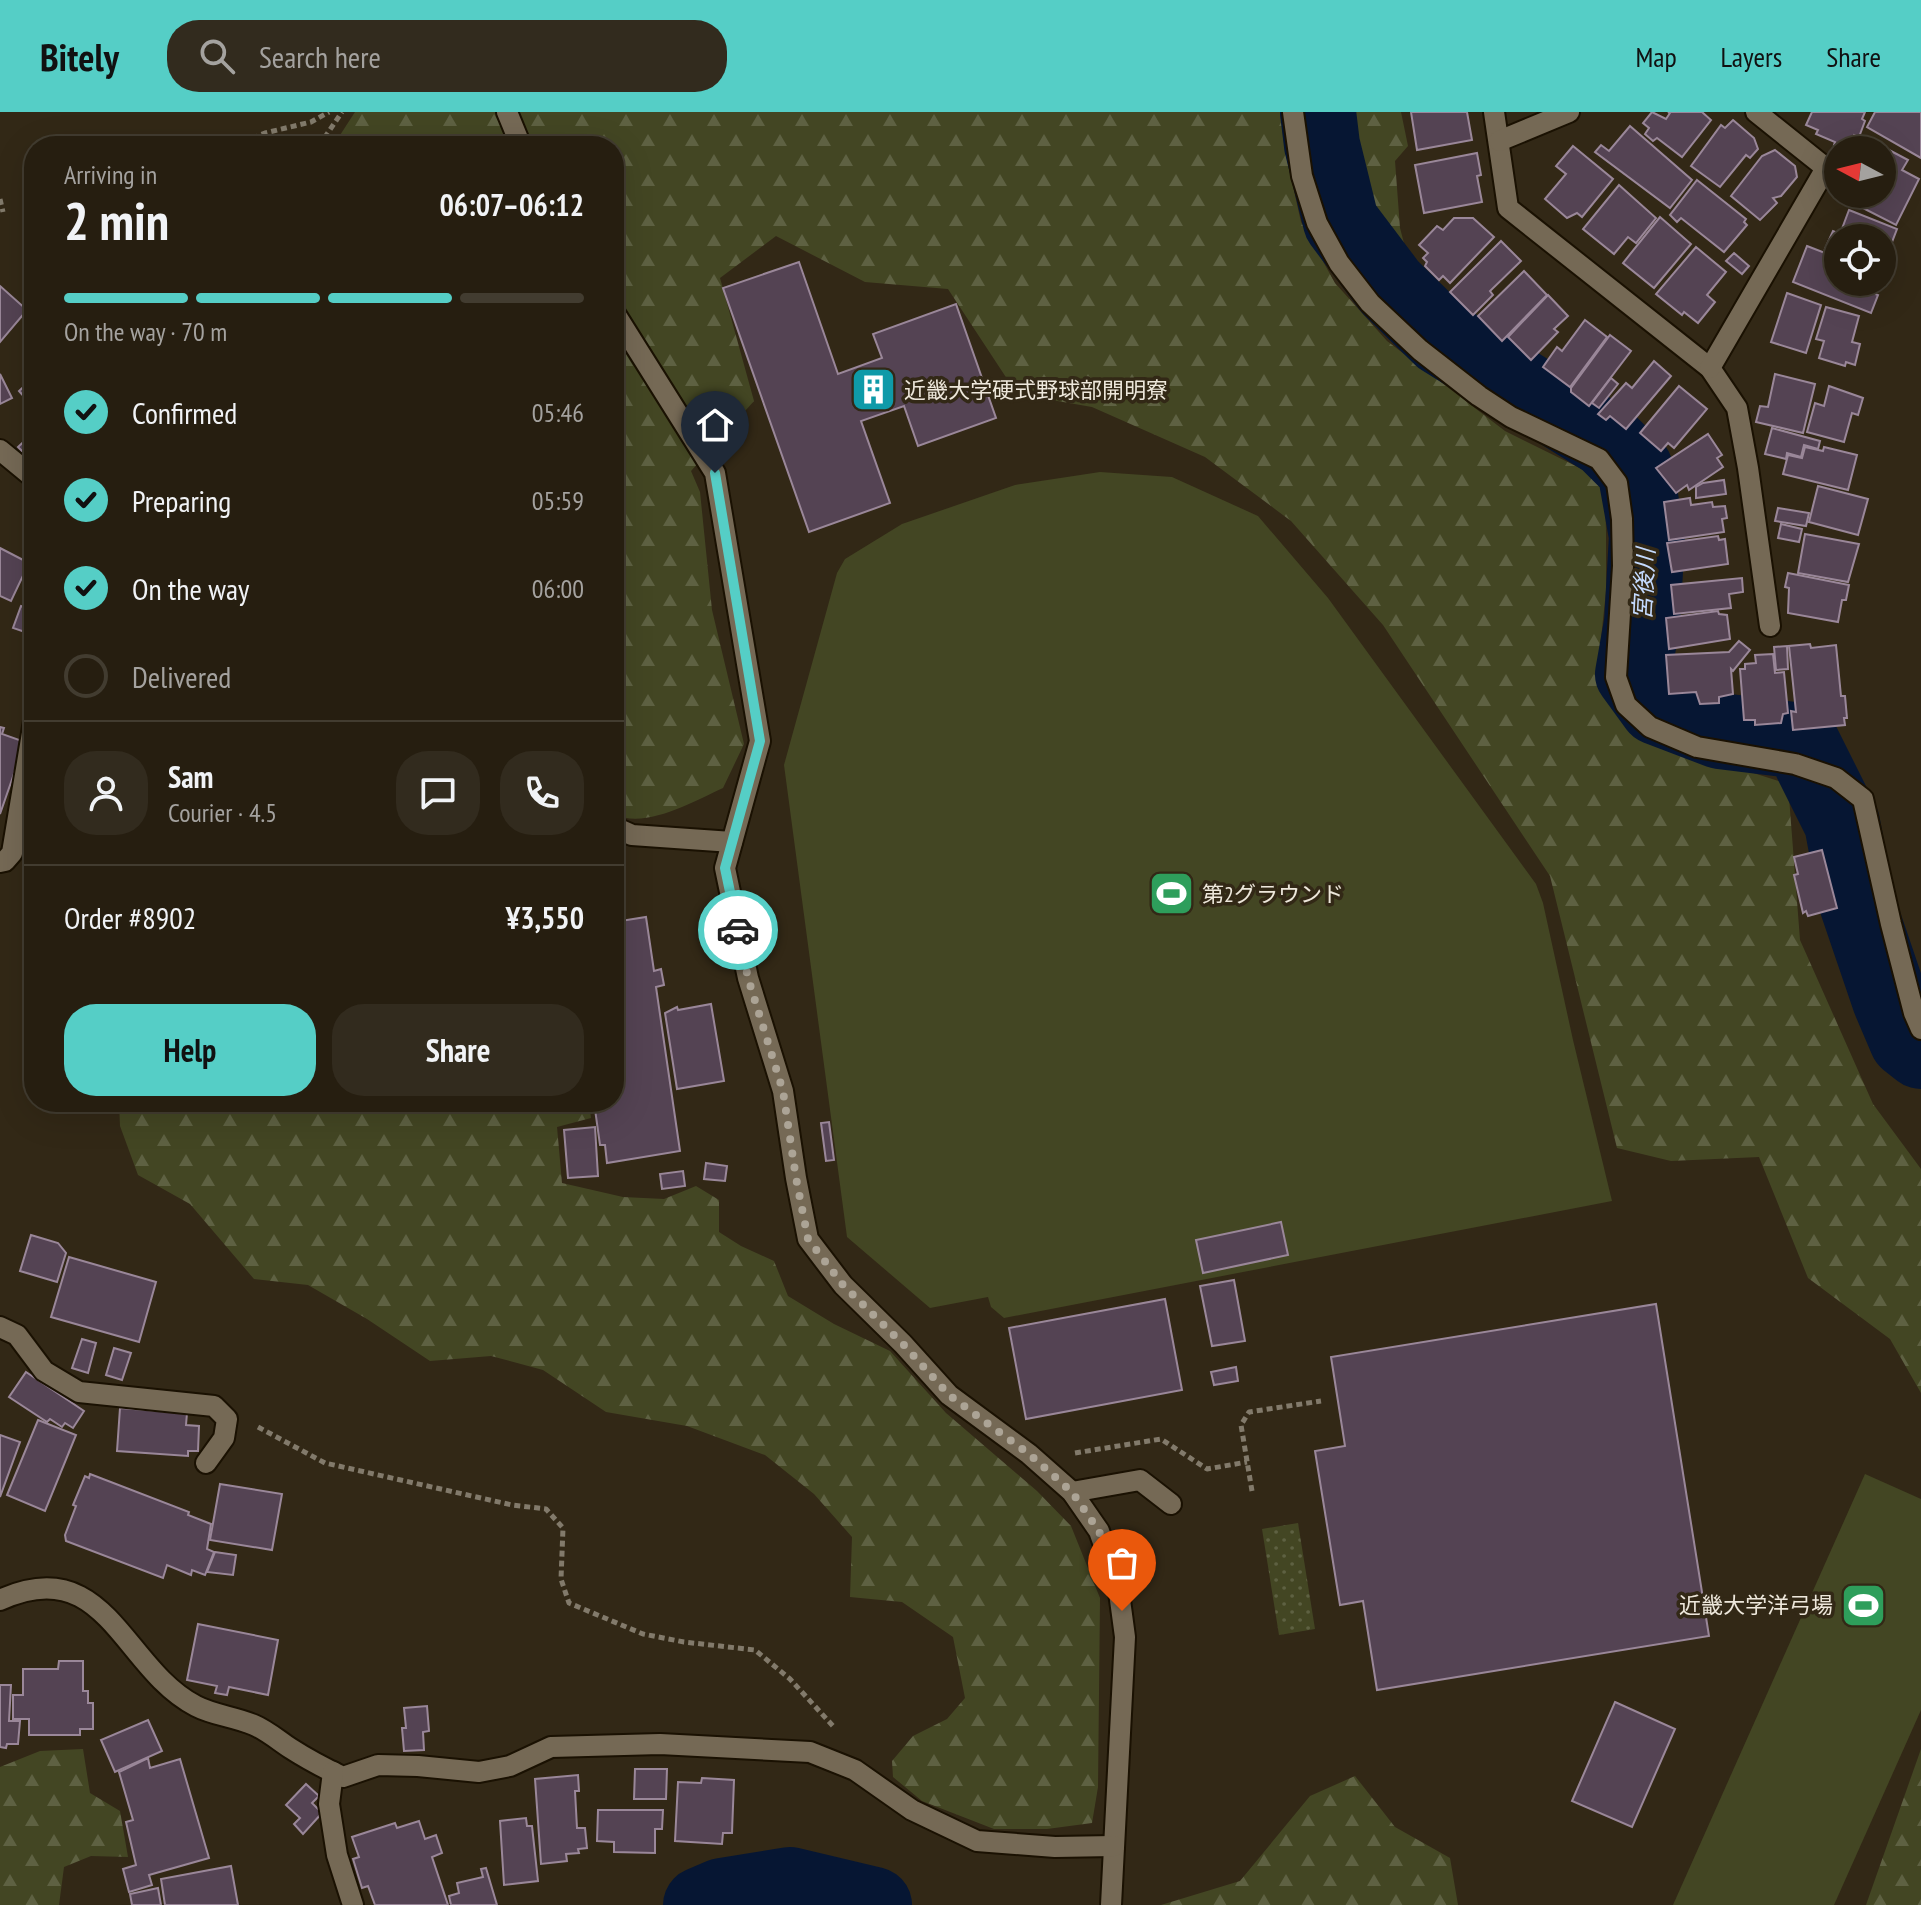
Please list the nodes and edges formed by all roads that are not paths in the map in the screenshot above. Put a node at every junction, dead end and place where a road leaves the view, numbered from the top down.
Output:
1 (507, 112) edge
2 (1293, 112) edge
3 (1494, 112) edge
4 (1569, 112) edge
5 (1756, 112) edge
6 (517, 136) edge
7 (1499, 141) junction
8 (624, 328) edge
9 (1710, 368) junction
10 (1, 453) edge
11 (24, 470) edge
12 (1770, 626) dead end
13 (24, 781) edge
14 (624, 831) edge
15 (732, 842) junction
16 (0, 862) edge
17 (1921, 1029) edge
18 (0, 1327) edge
19 (206, 1463) dead end
20 (1072, 1492) junction
21 (1171, 1504) dead end
22 (0, 1600) edge
23 (333, 1772) junction
24 (1114, 1846) junction
25 (353, 1905) edge
26 (1111, 1905) edge

1 - 6 street
2 - 17 street
3 - 7 street
4 - 7 street
5 - 9 street
7 - 9 street
8 - 15 street
9 - 12 street
10 - 11 street
13 - 16 street
14 - 15 street
15 - 20 street
18 - 19 street
20 - 21 street
20 - 24 street
22 - 23 street
23 - 24 street
23 - 25 street
24 - 26 street

